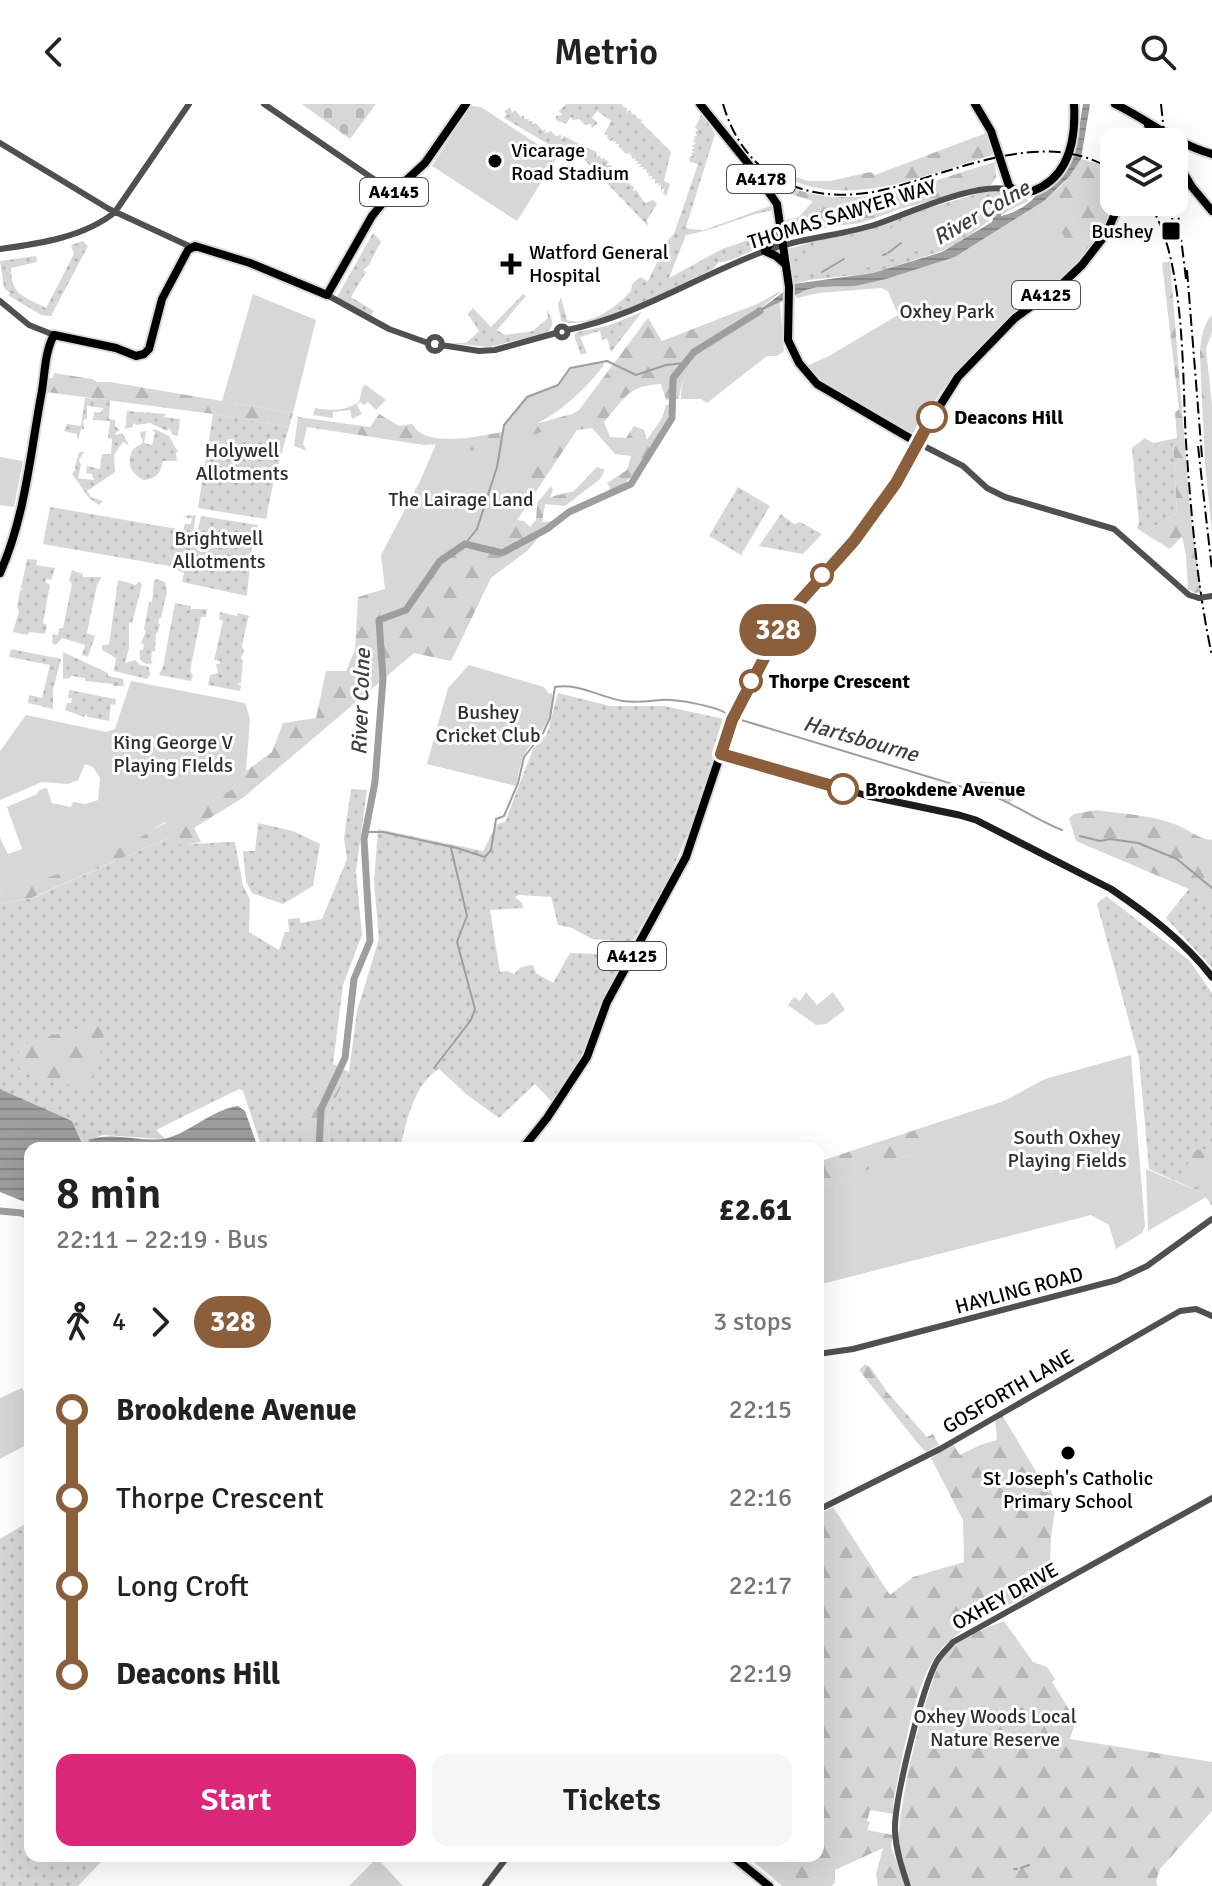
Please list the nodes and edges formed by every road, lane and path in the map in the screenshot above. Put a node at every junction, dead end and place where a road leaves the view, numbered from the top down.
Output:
1 (189, 104) edge
2 (264, 104) edge
3 (466, 104) edge
4 (700, 104) edge
5 (975, 104) edge
6 (1074, 104) edge
7 (1115, 104) edge
8 (1150, 128) edge
9 (0, 143) edge
10 (1188, 144) edge
11 (1212, 154) edge
12 (1003, 170) junction
13 (1188, 180) edge
14 (995, 186) junction
15 (1011, 190) junction
16 (394, 193) junction
17 (1212, 211) edge
18 (115, 212) junction
19 (1114, 216) edge
20 (780, 230) junction
21 (782, 246) junction
22 (191, 247) junction
23 (0, 249) edge
24 (765, 251) junction
25 (785, 264) junction
26 (329, 291) junction
27 (0, 301) edge
28 (54, 335) junction
29 (918, 443) junction
30 (0, 573) edge
31 (1212, 596) edge
32 (721, 754) junction
33 (1212, 977) edge
34 (528, 1142) edge
35 (1212, 1219) edge
36 (1212, 1316) edge
37 (824, 1353) edge
38 (1212, 1498) edge
39 (824, 1507) edge
40 (503, 1862) edge
41 (739, 1862) edge
42 (485, 1886) edge
43 (769, 1886) edge
44 (908, 1886) edge

1 - 18 street
2 - 16 street
3 - 16 main road, A4145
4 - 20 main road, A4178
5 - 12 main road
6 - 15 main road
7 - 8 main road
9 - 18 street
10 - 11 main road
12 - 14 street
12 - 15 main road
13 - 17 main road
14 - 15 street, THOMAS SAWYER WAY
14 - 21 street, THOMAS SAWYER WAY
16 - 26 main road, A4145
18 - 22 street
18 - 23 street
19 - 29 main road, A4125
20 - 21 main road, A4178
20 - 24 main road
21 - 24 street, THOMAS SAWYER WAY
21 - 25 main road, A4178
22 - 26 main road
22 - 28 main road
24 - 25 main road
24 - 26 street, THOMAS SAWYER WAY
25 - 29 main road, A4178
27 - 28 street
28 - 30 main road
29 - 31 street, bridge
29 - 32 main road, A4125
32 - 33 main road
32 - 34 main road, A4125
35 - 37 street, HAYLING ROAD
36 - 39 street, GOSFORTH LANE
38 - 44 street, OXHEY DRIVE
40 - 42 street
41 - 43 main road

